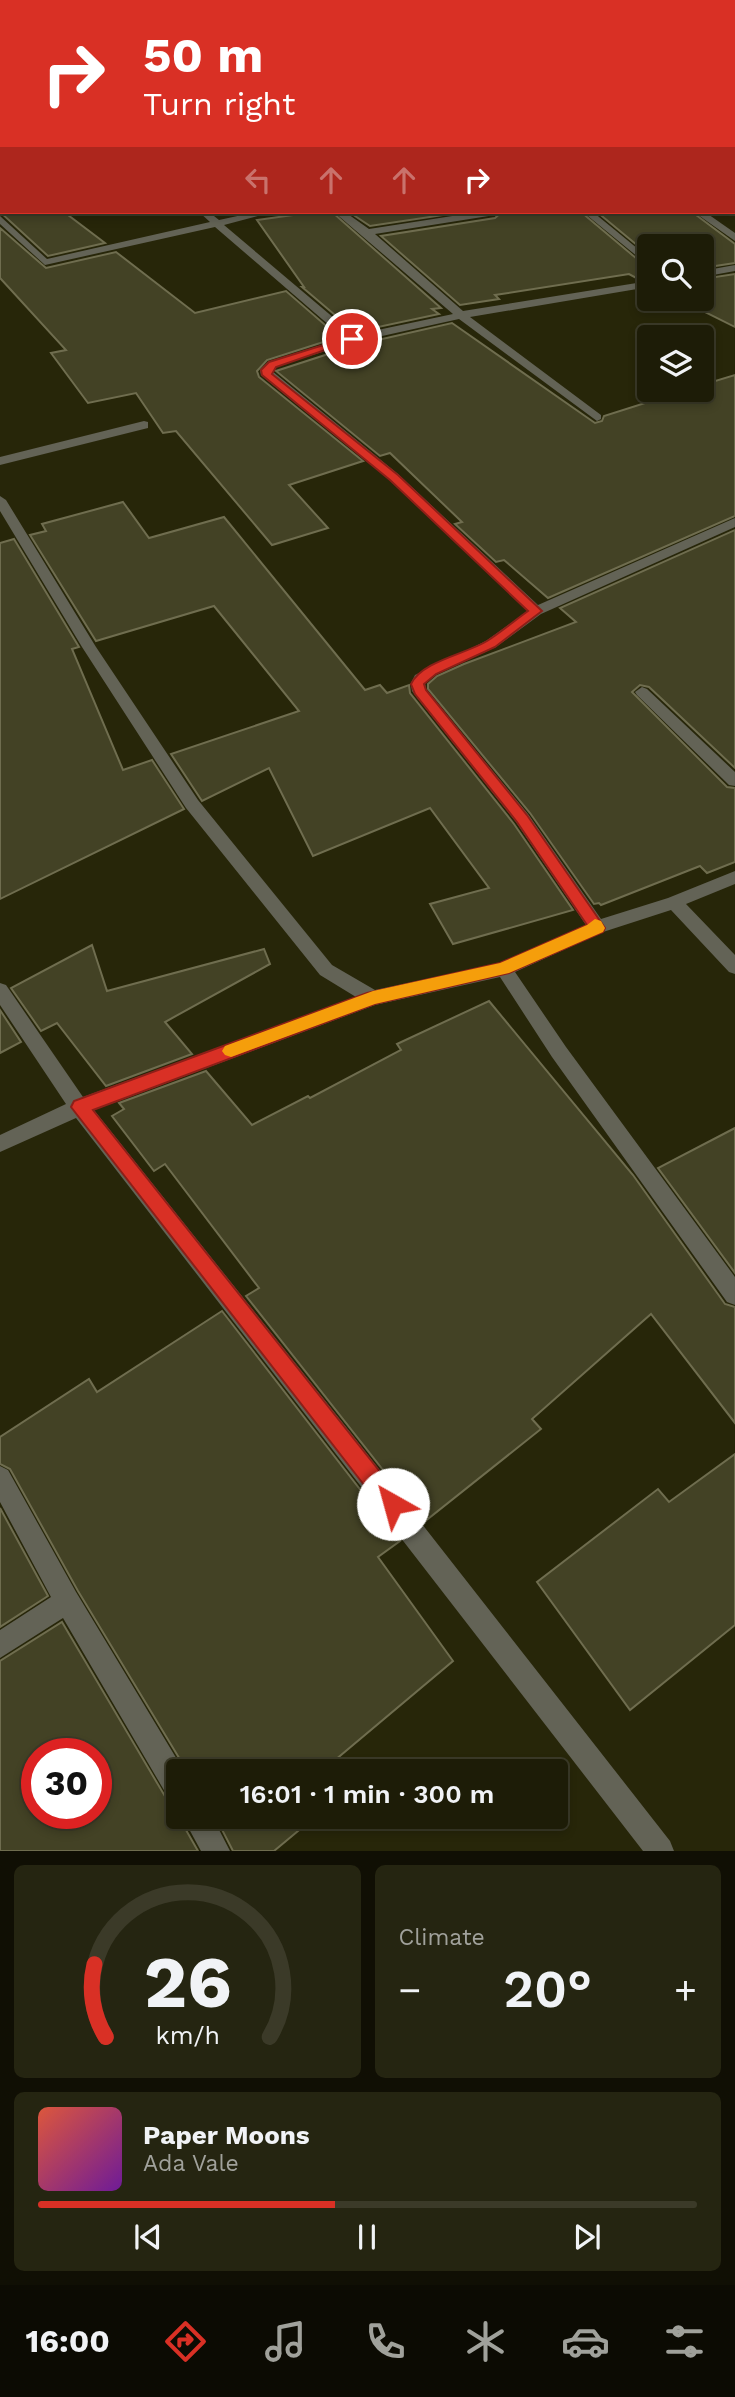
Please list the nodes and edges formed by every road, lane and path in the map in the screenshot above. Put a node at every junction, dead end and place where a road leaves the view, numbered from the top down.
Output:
1 (206, 214) edge
2 (258, 214) edge
3 (342, 214) edge
4 (482, 214) edge
5 (590, 214) edge
6 (702, 214) edge
7 (0, 219) edge
8 (216, 222) junction
9 (367, 232) junction
10 (735, 238) edge
11 (637, 253) edge
12 (735, 268) edge
13 (714, 272) edge
14 (637, 286) edge
15 (461, 315) junction
16 (352, 339) junction
17 (597, 417) dead end
18 (144, 425) dead end
19 (0, 461) edge
20 (0, 500) edge
21 (735, 522) edge
22 (536, 611) junction
23 (642, 692) dead end
24 (735, 781) edge
25 (735, 877) edge
26 (674, 902) junction
27 (597, 928) junction
28 (735, 967) edge
29 (504, 969) junction
30 (0, 990) edge
31 (373, 998) junction
32 (80, 1107) junction
33 (0, 1144) edge
34 (735, 1295) edge
35 (0, 1478) edge
36 (67, 1601) junction
37 (0, 1645) edge
38 (166, 1767) edge
39 (203, 1829) edge
40 (216, 1851) edge
41 (660, 1851) edge

1 - 8 street
2 - 8 street
3 - 9 street
4 - 9 street
5 - 11 street
6 - 10 street
7 - 8 street
8 - 16 street
9 - 15 street
12 - 13 street
14 - 15 street
15 - 16 street
15 - 17 street
16 - 22 street
18 - 19 street
20 - 31 street
21 - 22 street
22 - 27 street
23 - 24 street
25 - 26 street
26 - 27 street
26 - 28 street
27 - 29 street
29 - 31 street
29 - 34 street
30 - 32 street
31 - 32 street
32 - 33 street
32 - 41 street
35 - 36 street
36 - 37 street
36 - 38 street
39 - 40 street

